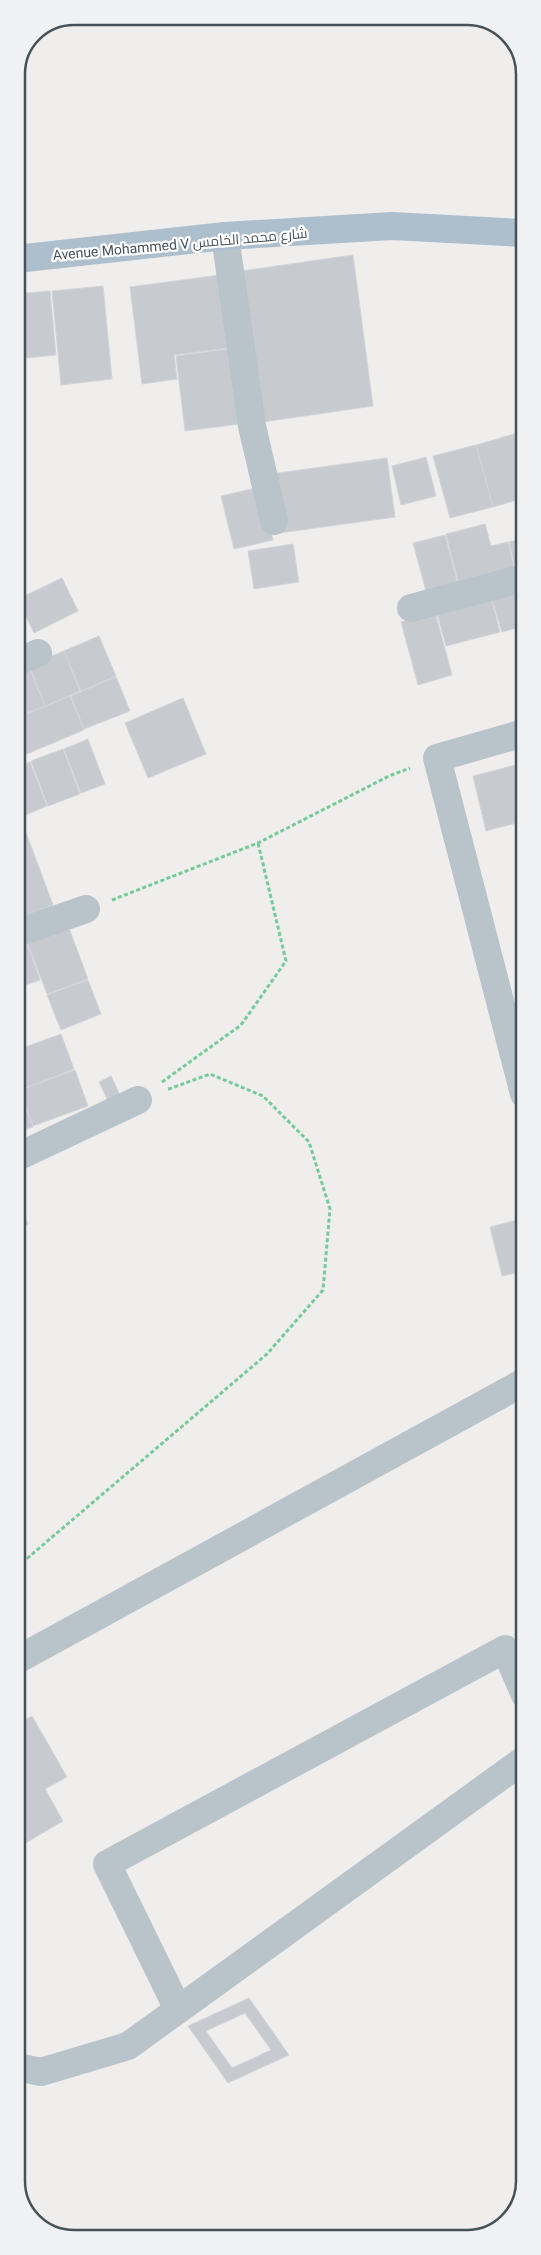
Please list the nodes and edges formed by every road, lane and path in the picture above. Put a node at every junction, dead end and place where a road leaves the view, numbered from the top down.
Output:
1 (516, 233) edge
2 (225, 236) junction
3 (25, 258) edge
4 (274, 521) dead end
5 (516, 580) edge
6 (411, 608) dead end
7 (516, 734) edge
8 (437, 758) junction
9 (258, 843) junction
10 (86, 909) joint
11 (25, 930) edge
12 (516, 1063) edge
13 (138, 1100) junction
14 (25, 1154) edge
15 (516, 1386) edge
16 (25, 1560) edge
17 (25, 1656) edge
18 (516, 1677) edge
19 (516, 1765) edge
20 (178, 2009) junction
21 (25, 2069) edge

1 - 2 main road, Avenue Mohammed V شارع محمد الخامس
2 - 3 main road, Avenue Mohammed V شارع محمد الخامس
2 - 4 street
5 - 6 street
7 - 8 street
8 - 9 path
8 - 12 street
9 - 10 path
9 - 13 path
10 - 11 street
13 - 14 street
13 - 16 path
15 - 17 street
18 - 20 street
19 - 20 street
20 - 21 street

